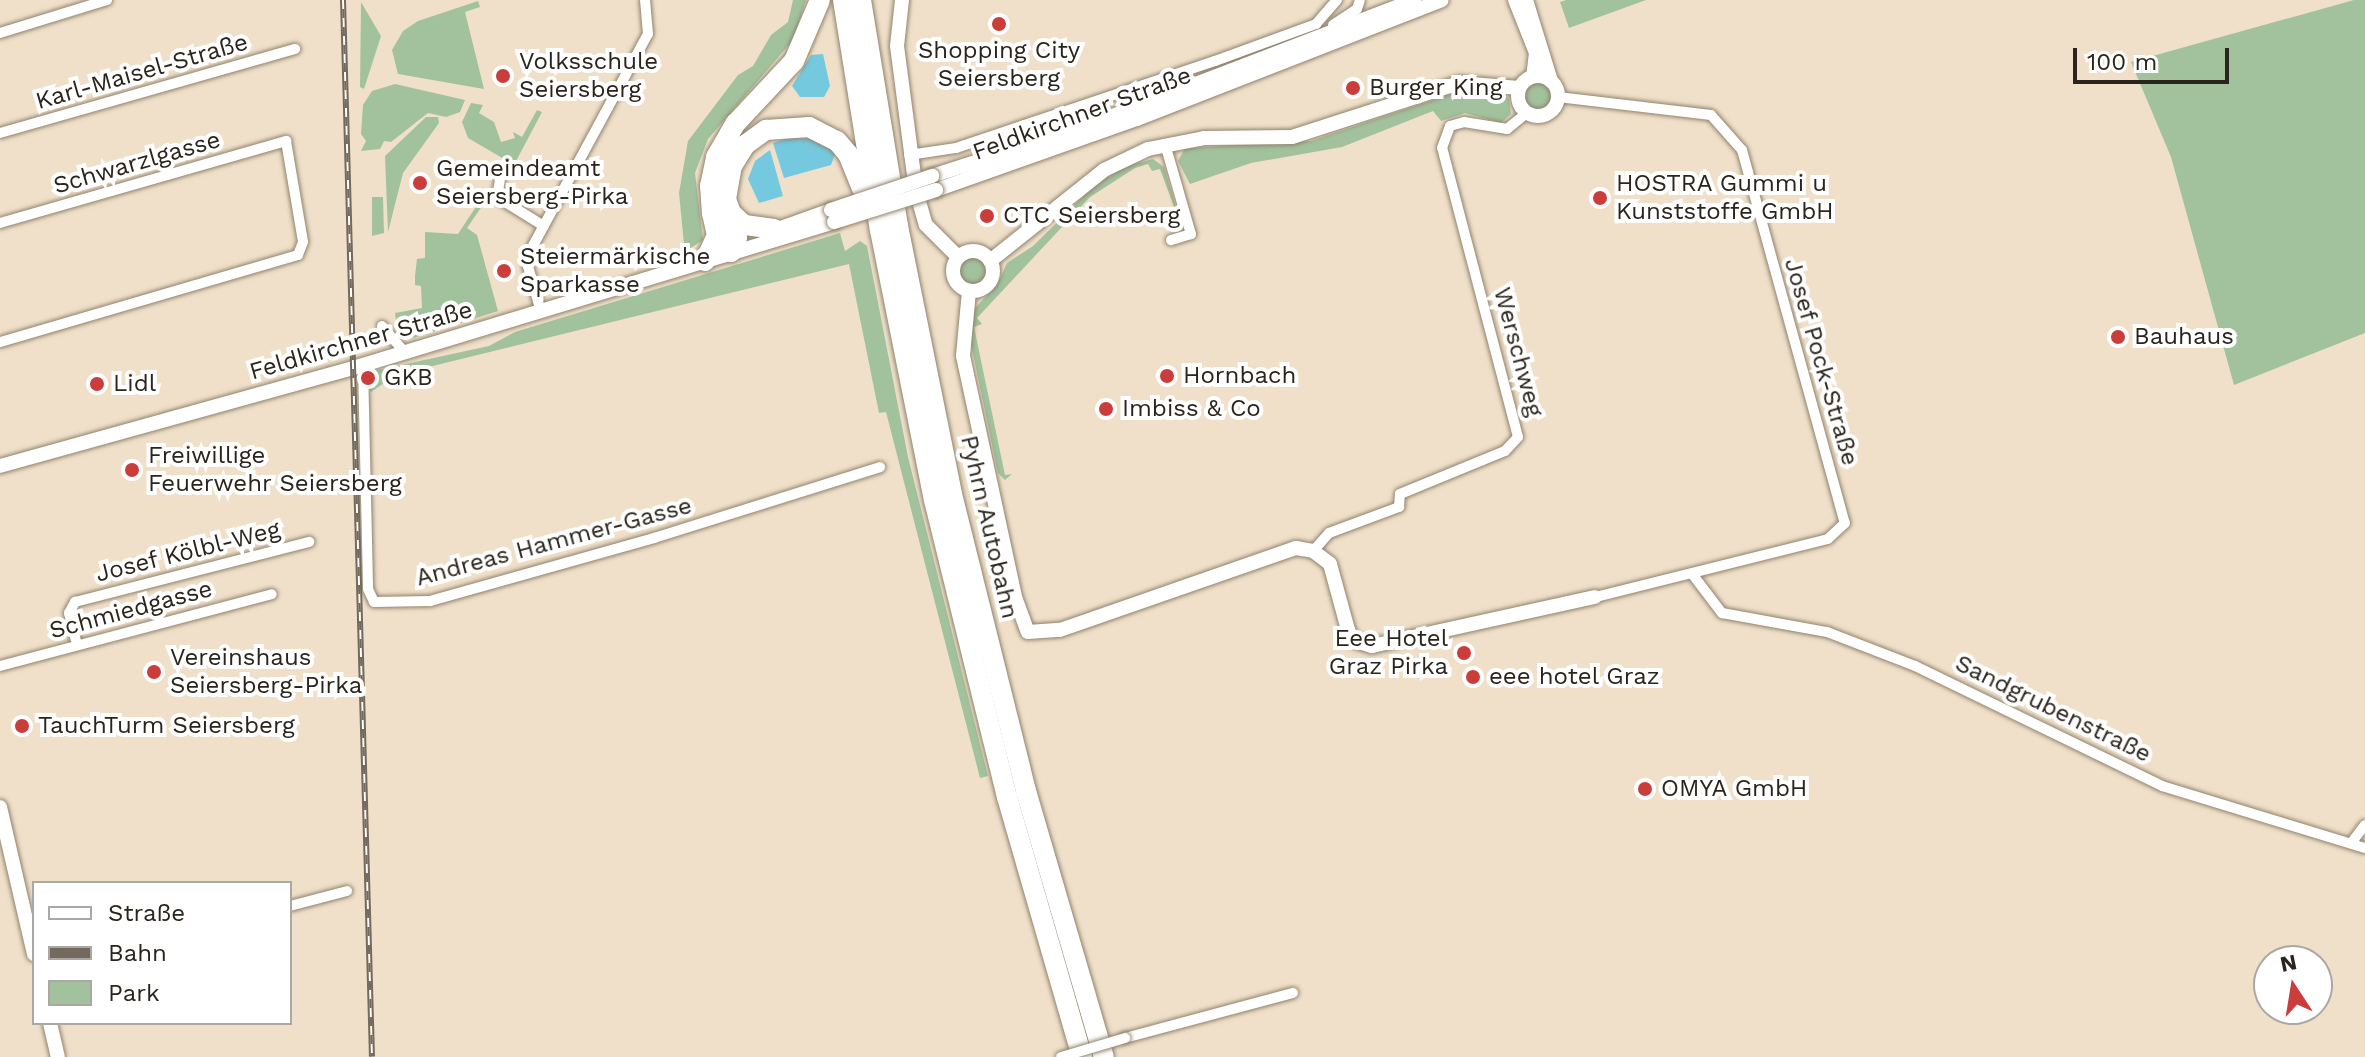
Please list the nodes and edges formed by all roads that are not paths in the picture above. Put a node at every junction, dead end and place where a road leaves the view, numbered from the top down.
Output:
1 (107, 0) edge
2 (645, 0) edge
3 (820, 0) edge
4 (843, 0) edge
5 (861, 0) edge
6 (902, 0) edge
7 (1337, 0) edge
8 (1360, 0) edge
9 (1414, 0) edge
10 (1442, 0) edge
11 (1515, 0) edge
12 (1526, 0) edge
13 (0, 33) edge
14 (1304, 41) junction
15 (295, 49) dead end
16 (1533, 76) junction
17 (1551, 81) junction
18 (1519, 88) junction
19 (1558, 97) junction
20 (1527, 113) junction
21 (0, 133) edge
22 (1165, 144) junction
23 (909, 155) junction
24 (500, 179) dead end
25 (934, 183) junction
26 (731, 213) junction
27 (832, 216) junction
28 (0, 223) edge
29 (544, 226) junction
30 (774, 229) junction
31 (880, 230) junction
32 (717, 235) junction
33 (1171, 240) dead end
34 (731, 252) junction
35 (958, 257) junction
36 (705, 261) junction
37 (990, 261) junction
38 (969, 291) junction
39 (541, 312) junction
40 (382, 326) dead end
41 (0, 342) edge
42 (405, 352) junction
43 (363, 365) junction
44 (0, 466) edge
45 (880, 467) dead end
46 (309, 542) dead end
47 (1313, 551) junction
48 (1693, 575) junction
49 (272, 594) dead end
50 (1595, 597) joint
51 (77, 645) junction
52 (0, 666) edge
53 (0, 807) edge
54 (2365, 825) edge
55 (2352, 842) junction
56 (2365, 848) edge
57 (6, 864) edge
58 (347, 891) dead end
59 (292, 905) edge
60 (32, 948) edge
61 (1293, 993) dead end
62 (50, 1025) edge
63 (58, 1057) edge
64 (1061, 1057) edge
65 (1082, 1057) edge
66 (1104, 1057) edge

1 - 13 street
2 - 29 street
3 - 32 highway
4 - 31 highway, Pyhrn Autobahn
5 - 66 highway, Pyhrn Autobahn
6 - 23 main road
7 - 23 street
8 - 14 street
9 - 14 main road, Feldkirchner Straße
10 - 25 main road, Feldkirchner Straße
11 - 16 main road
12 - 17 main road
14 - 25 main road, Feldkirchner Straße
15 - 21 street, Karl-Maisel-Straße
16 - 17 main road
16 - 18 main road
17 - 19 main road
18 - 20 main road
18 - 22 main road
19 - 20 main road
19 - 48 street, Josef Pock-Straße
20 - 47 street, Werschweg
22 - 33 street
22 - 37 main road
23 - 35 main road
24 - 29 street
25 - 27 main road, Feldkirchner Straße, bridge
26 - 30 highway
26 - 31 highway
26 - 34 highway
27 - 30 main road, Feldkirchner Straße
27 - 34 main road, Feldkirchner Straße
28 - 41 street, Schwarzlgasse
29 - 39 street
30 - 34 main road, Feldkirchner Straße
31 - 65 highway, Pyhrn Autobahn
32 - 34 highway
32 - 36 highway
34 - 36 main road, Feldkirchner Straße
35 - 37 main road
35 - 38 main road
36 - 39 main road, Feldkirchner Straße
37 - 38 main road
38 - 47 main road
39 - 42 main road, Feldkirchner Straße
40 - 42 street
42 - 43 main road, Feldkirchner Straße
43 - 44 main road, Feldkirchner Straße
43 - 45 street, Andreas Hammer-Gasse
46 - 51 street, Josef Kölbl-Weg
47 - 50 main road
48 - 50 street, Josef Pock-Straße
48 - 55 street, Sandgrubenstraße
49 - 51 street, Schmiedgasse
51 - 52 street, Schmiedgasse
53 - 57 main road
54 - 55 street
55 - 56 street, Sandgrubenstraße
57 - 60 main road
58 - 59 street
61 - 64 street, bridge
62 - 63 main road

